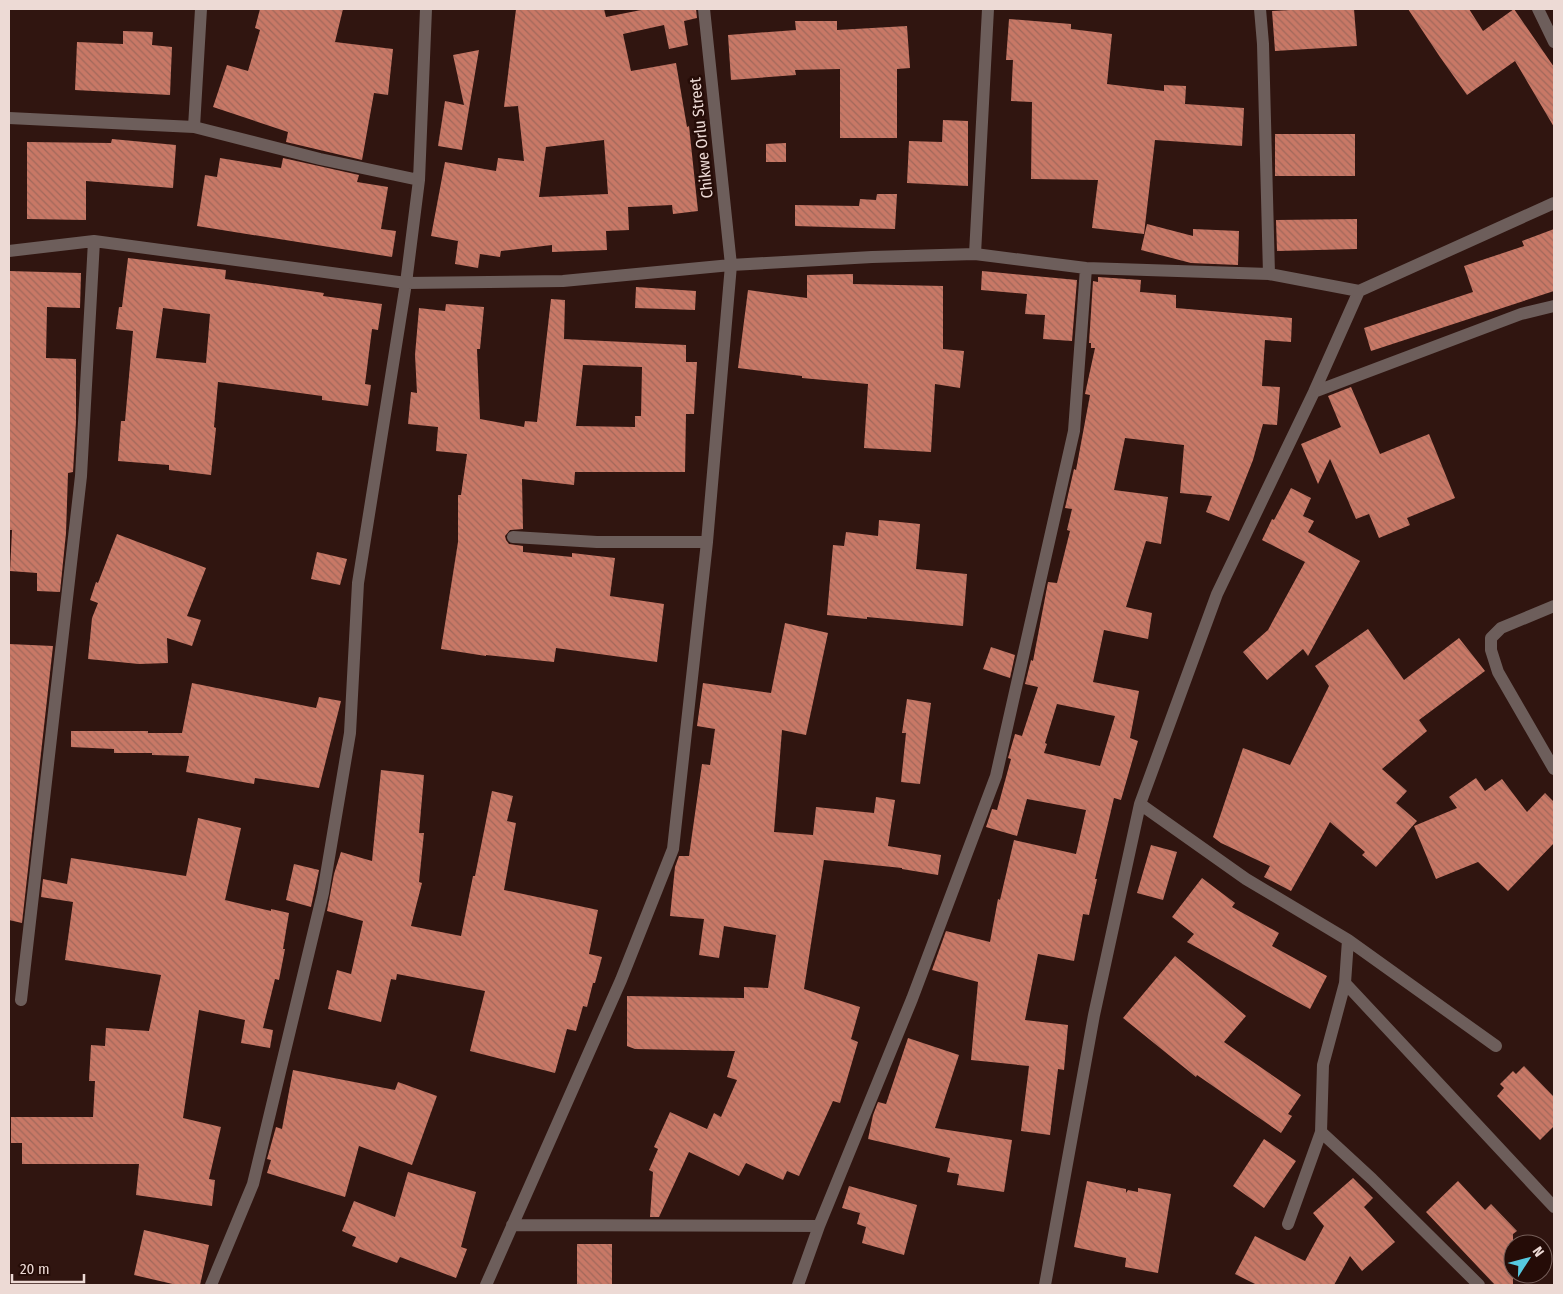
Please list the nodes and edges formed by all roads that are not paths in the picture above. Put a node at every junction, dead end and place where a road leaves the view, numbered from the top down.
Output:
1 (201, 9) edge
2 (426, 9) edge
3 (704, 9) edge
4 (988, 9) edge
5 (1260, 9) edge
6 (1538, 9) edge
7 (1554, 42) edge
8 (9, 118) edge
9 (194, 127) junction
10 (419, 180) junction
11 (1554, 203) edge
12 (94, 241) junction
13 (9, 250) edge
14 (975, 254) junction
15 (731, 265) junction
16 (1086, 268) junction
17 (1269, 274) junction
18 (406, 283) junction
19 (1359, 291) junction
20 (1554, 306) edge
21 (1314, 392) junction
22 (513, 537) dead end
23 (707, 542) junction
24 (1554, 606) edge
25 (1554, 769) edge
26 (1140, 804) junction
27 (1348, 940) junction
28 (1345, 984) junction
29 (21, 1000) dead end
30 (1496, 1046) dead end
31 (1321, 1132) junction
32 (1554, 1207) edge
33 (1288, 1224) dead end
34 (512, 1225) junction
35 (820, 1226) junction
36 (211, 1285) edge
37 (486, 1285) edge
38 (798, 1285) edge
39 (1045, 1285) edge
40 (1479, 1285) edge

1 - 9 street
2 - 10 street
3 - 15 street, Chikwe Orlu Street
4 - 14 street
5 - 17 street
6 - 7 street
8 - 9 street
9 - 10 street
10 - 18 street
11 - 19 street
12 - 13 street
12 - 18 street
12 - 29 street
14 - 15 street
14 - 16 street
15 - 18 street
15 - 23 street, Chikwe Orlu Street
16 - 17 street
16 - 35 street
17 - 19 street
18 - 36 street
19 - 21 street
20 - 21 street
21 - 26 street
22 - 23 street
23 - 34 street, Chikwe Orlu Street
24 - 25 street
26 - 27 street
26 - 39 street
27 - 28 street
27 - 30 street
28 - 31 street
28 - 32 street
31 - 33 street
31 - 40 street
34 - 35 street
34 - 37 street, Chikwe Orlu Street
35 - 38 street

